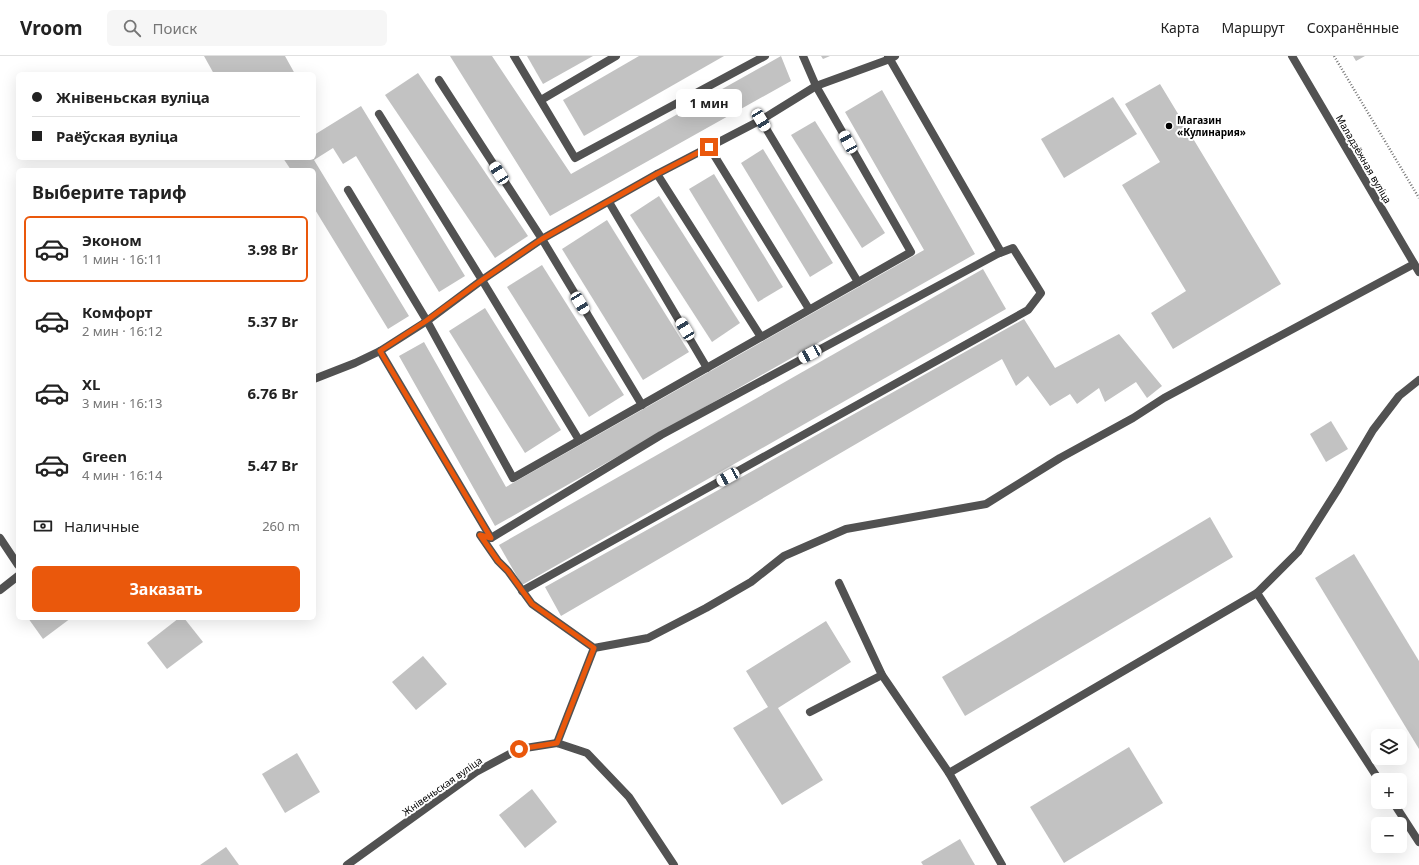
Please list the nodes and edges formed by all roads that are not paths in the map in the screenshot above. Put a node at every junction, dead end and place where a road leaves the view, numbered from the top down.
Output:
1 (514, 56) edge
2 (616, 56) edge
3 (765, 56) edge
4 (803, 56) edge
5 (1292, 56) edge
6 (891, 57) edge
7 (440, 80) dead end
8 (816, 86) junction
9 (541, 100) junction
10 (379, 114) dead end
11 (761, 120) junction
12 (709, 147) junction
13 (657, 174) junction
14 (348, 190) dead end
15 (609, 202) junction
16 (542, 239) junction
17 (1000, 253) junction
18 (1414, 264) junction
19 (1419, 272) edge
20 (482, 280) junction
21 (858, 282) junction
22 (809, 309) junction
23 (426, 321) junction
24 (761, 337) junction
25 (380, 351) junction
26 (707, 368) junction
27 (316, 378) edge
28 (1419, 380) edge
29 (642, 405) junction
30 (579, 440) junction
31 (0, 538) edge
32 (491, 538) junction
33 (16, 562) edge
34 (16, 578) edge
35 (839, 583) dead end
36 (0, 590) edge
37 (522, 591) junction
38 (1257, 593) junction
39 (594, 648) junction
40 (882, 675) junction
41 (810, 712) dead end
42 (557, 743) junction
43 (949, 773) junction
44 (1374, 773) edge
45 (1398, 809) edge
46 (1419, 842) edge
47 (347, 865) edge
48 (674, 865) edge
49 (1002, 865) edge

1 - 9 street
2 - 9 street
3 - 9 street
4 - 8 street
5 - 18 street, Маладзёжная вуліца
6 - 8 street
6 - 17 street
7 - 16 street
8 - 11 street
8 - 21 street
10 - 20 street
11 - 12 street
11 - 21 street
12 - 13 street
12 - 22 street
13 - 15 street
13 - 24 street
14 - 23 street
15 - 16 street
15 - 26 street
16 - 20 street
16 - 29 street
17 - 32 street
17 - 37 street
18 - 19 street, Маладзёжная вуліца
18 - 39 street
20 - 23 street
20 - 30 street
21 - 22 street
22 - 24 street
23 - 25 street
23 - 30 street
24 - 26 street
25 - 27 street
25 - 32 street
26 - 29 street
28 - 38 street
29 - 30 street
31 - 33 street
32 - 37 street
34 - 36 street
35 - 40 street
37 - 39 street
38 - 43 street
38 - 44 street
39 - 42 street
40 - 41 street
40 - 43 street
42 - 47 street, Жнівеньская вуліца
42 - 48 street
43 - 49 street
45 - 46 street

